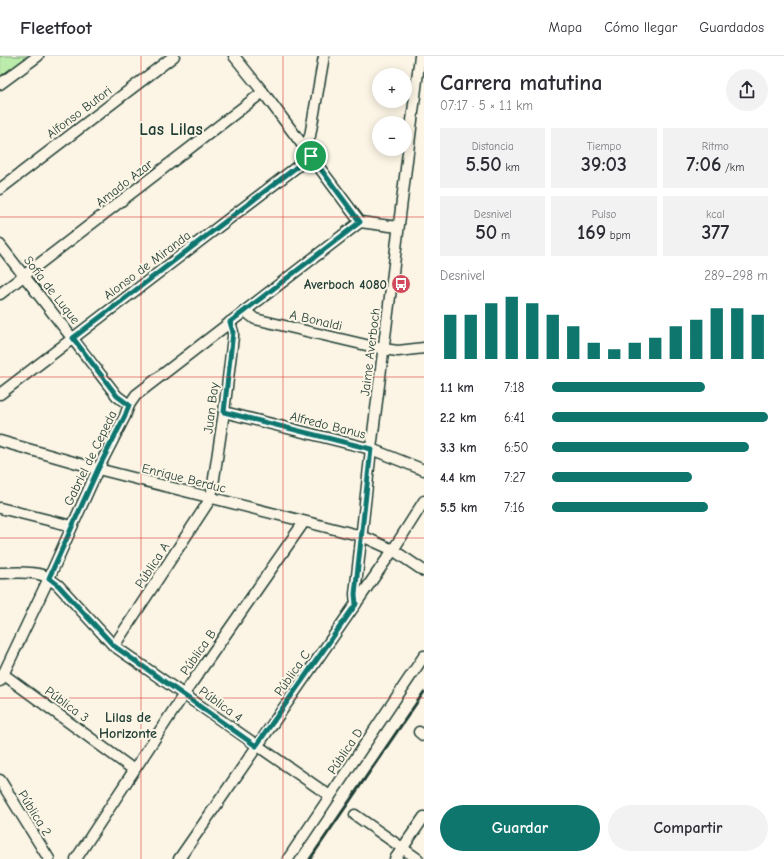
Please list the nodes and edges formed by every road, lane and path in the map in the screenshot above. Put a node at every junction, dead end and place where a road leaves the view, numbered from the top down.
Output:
1 (38, 56) edge
2 (174, 56) edge
3 (234, 56) edge
4 (324, 56) edge
5 (420, 56) edge
6 (0, 84) edge
7 (263, 92) junction
8 (308, 152) junction
9 (0, 189) edge
10 (360, 222) junction
11 (398, 227) junction
12 (0, 245) edge
13 (25, 276) junction
14 (0, 294) edge
15 (245, 311) junction
16 (230, 322) junction
17 (73, 338) junction
18 (424, 348) edge
19 (384, 349) junction
20 (0, 394) edge
21 (129, 405) junction
22 (224, 412) junction
23 (0, 441) edge
24 (371, 449) junction
25 (98, 469) junction
26 (424, 470) edge
27 (211, 498) junction
28 (424, 501) edge
29 (0, 508) edge
30 (304, 522) junction
31 (72, 526) junction
32 (362, 536) junction
33 (393, 550) junction
34 (424, 571) edge
35 (0, 572) edge
36 (49, 578) junction
37 (356, 604) junction
38 (114, 646) junction
39 (424, 656) edge
40 (2, 677) edge
41 (184, 694) junction
42 (256, 746) junction
43 (134, 770) junction
44 (0, 780) edge
45 (330, 796) junction
46 (355, 815) dead end
47 (424, 816) edge
48 (402, 848) junction
49 (49, 859) edge
50 (76, 859) edge
51 (179, 859) edge
52 (288, 859) edge
53 (395, 859) edge
54 (418, 859) edge

1 - 6 street
2 - 9 street, Alfonso Butori
3 - 7 street
4 - 8 street
5 - 11 street, Jaime Averboch
7 - 8 street
7 - 13 street, Amado Azar
8 - 10 street
8 - 17 street, Alonso de Miranda
10 - 11 street
10 - 15 street, Gabriel de Cepeda
11 - 19 street, Jaime Averboch
12 - 13 street, Sofía de Luque
13 - 14 street, Amado Azar
13 - 17 street, Sofía de Luque
15 - 16 street, Gabriel de Cepeda
15 - 19 street, A Bonaldi
16 - 21 street, Gabriel de Cepeda
16 - 22 street, Juan Bay
17 - 20 street, Alonso de Miranda
17 - 21 street, Sofía de Luque
18 - 19 street, A Bonaldi
19 - 24 street, Jaime Averboch
21 - 25 street, Gabriel de Cepeda
22 - 24 street, Alfredo Banus
22 - 27 street, Juan Bay
23 - 25 street, Enrique Berduc
24 - 26 street, Alfredo Banus
24 - 32 street, Jaime Averboch
25 - 27 street, Enrique Berduc
25 - 31 street, Gabriel de Cepeda
27 - 30 street, Enrique Berduc
27 - 38 street, Pública A
28 - 33 street, Pública C
29 - 31 street
30 - 32 street, Enrique Berduc
30 - 41 street, Pública B
31 - 36 street, Gabriel de Cepeda
32 - 33 street, Enrique Berduc
32 - 37 street, Jaime Averboch
33 - 34 street, Enrique Berduc
33 - 37 street, Pública C
35 - 36 street
36 - 38 street, Pública 4
36 - 40 street, Gabriel de Cepeda
37 - 42 street, Pública C
38 - 41 street, Pública 4
39 - 45 street, Pública D
40 - 43 street, Pública 3
41 - 42 street, Pública 4
41 - 43 street, Pública B
42 - 45 street, Pública 4
42 - 51 street, Pública C
43 - 50 street, Pública B
44 - 49 street, Pública 2
45 - 52 street, Pública D
46 - 48 street
47 - 48 street
48 - 53 street
48 - 54 street

